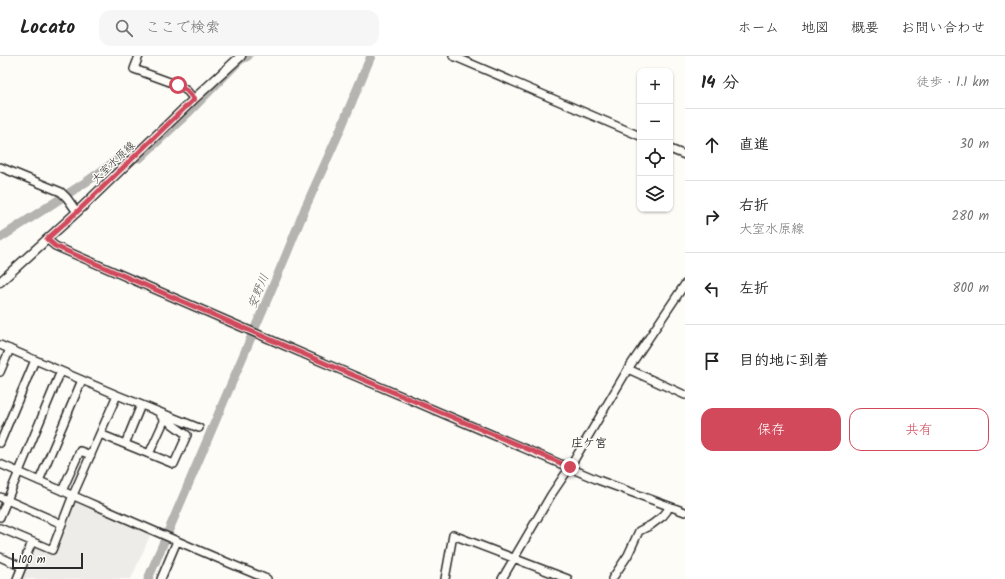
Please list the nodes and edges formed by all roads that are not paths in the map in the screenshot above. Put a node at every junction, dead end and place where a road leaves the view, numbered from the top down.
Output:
1 (139, 56) edge
2 (241, 56) edge
3 (453, 56) edge
4 (194, 99) junction
5 (637, 135) edge
6 (673, 150) edge
7 (685, 156) edge
8 (0, 167) edge
9 (77, 212) junction
10 (47, 239) junction
11 (0, 282) edge
12 (685, 284) edge
13 (0, 345) edge
14 (10, 349) junction
15 (35, 360) junction
16 (628, 370) junction
17 (61, 371) junction
18 (0, 372) edge
19 (82, 380) junction
20 (117, 395) junction
21 (685, 395) edge
22 (141, 405) junction
23 (153, 410) junction
24 (165, 419) junction
25 (199, 428) dead end
26 (100, 434) junction
27 (0, 443) edge
28 (125, 444) junction
29 (149, 454) junction
30 (90, 455) junction
31 (0, 464) edge
32 (570, 467) junction
33 (19, 472) junction
34 (40, 481) junction
35 (62, 491) junction
36 (73, 495) junction
37 (4, 498) edge
38 (669, 506) junction
39 (685, 512) edge
40 (0, 517) edge
41 (62, 524) junction
42 (0, 528) edge
43 (176, 541) junction
44 (32, 542) junction
45 (0, 557) edge
46 (514, 558) junction
47 (22, 567) junction
48 (262, 578) edge
49 (17, 579) edge
50 (161, 579) edge
51 (445, 579) edge
52 (502, 579) edge
53 (568, 579) edge
54 (612, 579) edge

1 - 4 street
2 - 4 main road, 大室水原線
3 - 5 street
4 - 9 main road, 大室水原線
6 - 7 street
8 - 9 street
9 - 10 main road, 大室水原線
10 - 11 main road, 大室水原線
10 - 32 street
12 - 16 street
13 - 14 street
14 - 15 street
14 - 18 street
15 - 17 street
15 - 27 street
16 - 21 street
16 - 32 street
17 - 19 street
17 - 33 street
19 - 20 street
19 - 34 street
20 - 22 street
20 - 26 street
22 - 23 street
22 - 28 street
23 - 24 street
23 - 25 street
24 - 29 street
24 - 29 street
26 - 28 street
26 - 30 street
28 - 29 street
30 - 35 street
30 - 36 street
31 - 33 street
32 - 38 street
32 - 46 street
33 - 34 street
33 - 37 street
34 - 35 street
35 - 36 street
36 - 41 street
36 - 43 street
37 - 40 street
37 - 41 street
38 - 39 street
38 - 54 street
41 - 44 street
42 - 44 street
43 - 48 street
43 - 50 street
44 - 47 street
45 - 47 street
46 - 51 street
46 - 52 street
46 - 53 street
47 - 49 street

